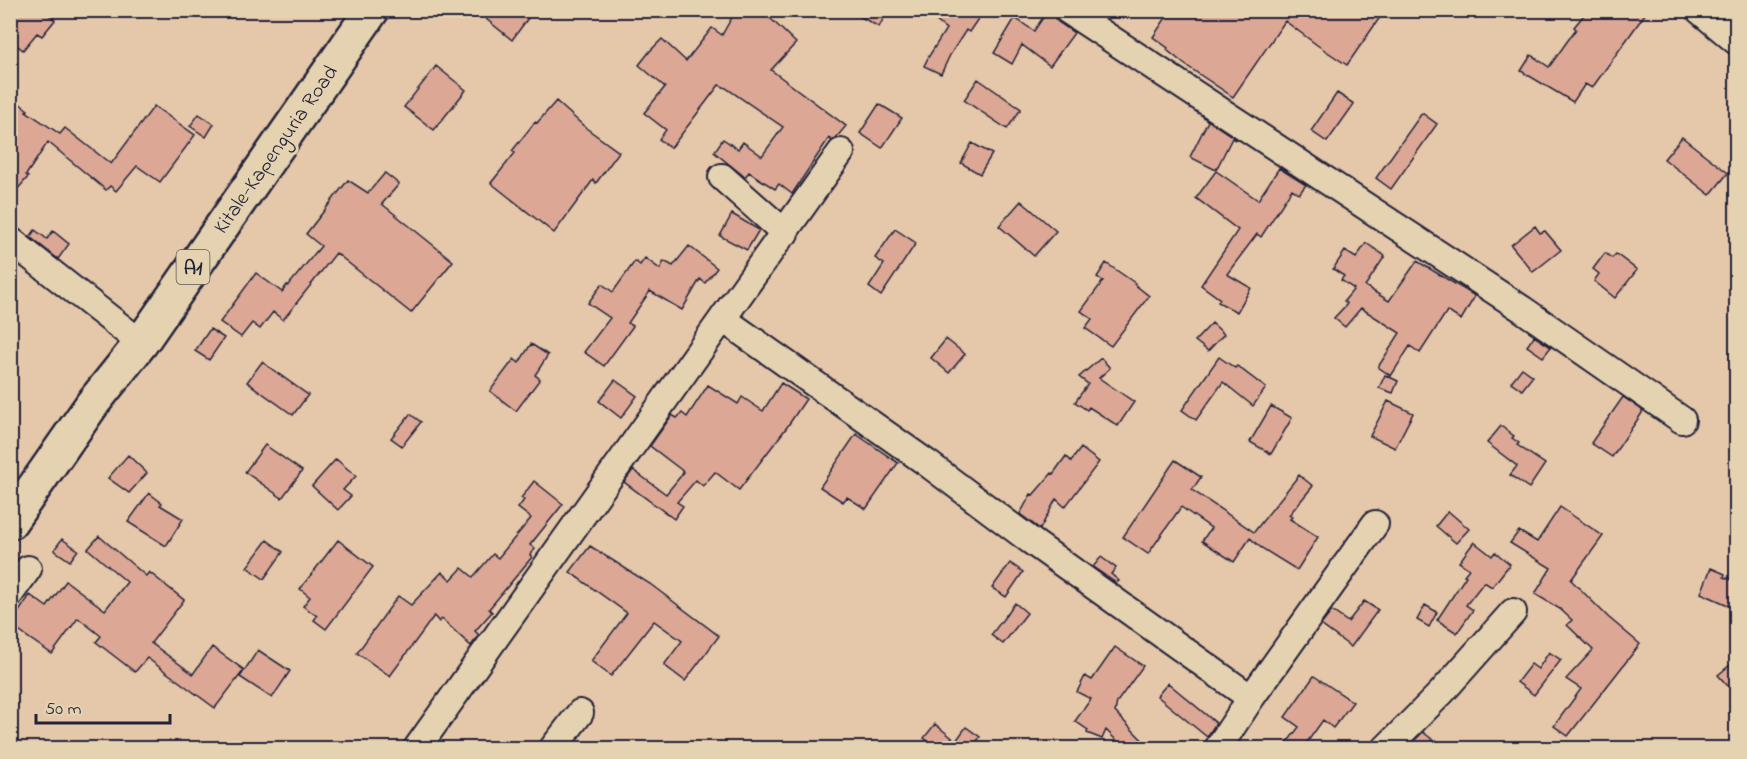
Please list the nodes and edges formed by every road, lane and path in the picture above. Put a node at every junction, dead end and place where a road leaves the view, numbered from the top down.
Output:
1 (372, 10) edge
2 (1067, 10) edge
3 (1699, 10) edge
4 (1737, 41) edge
5 (841, 152) dead end
6 (722, 177) dead end
7 (785, 233) junction
8 (10, 240) edge
9 (723, 319) junction
10 (141, 343) junction
11 (1682, 420) dead end
12 (10, 522) edge
13 (1375, 524) dead end
14 (28, 569) dead end
15 (10, 594) edge
16 (1514, 612) dead end
17 (1251, 698) junction
18 (580, 713) dead end
19 (417, 748) edge
20 (553, 748) edge
21 (1218, 748) edge
22 (1386, 748) edge

1 - 10 highway, Kitale-Kapenguria Road / A1
2 - 11 street
3 - 4 street
5 - 7 street
6 - 7 street
7 - 9 street
8 - 10 street
9 - 17 street
9 - 19 street
10 - 12 highway, Kitale-Kapenguria Road / A1
13 - 17 street
14 - 15 street
16 - 22 street
17 - 21 street
18 - 20 street

